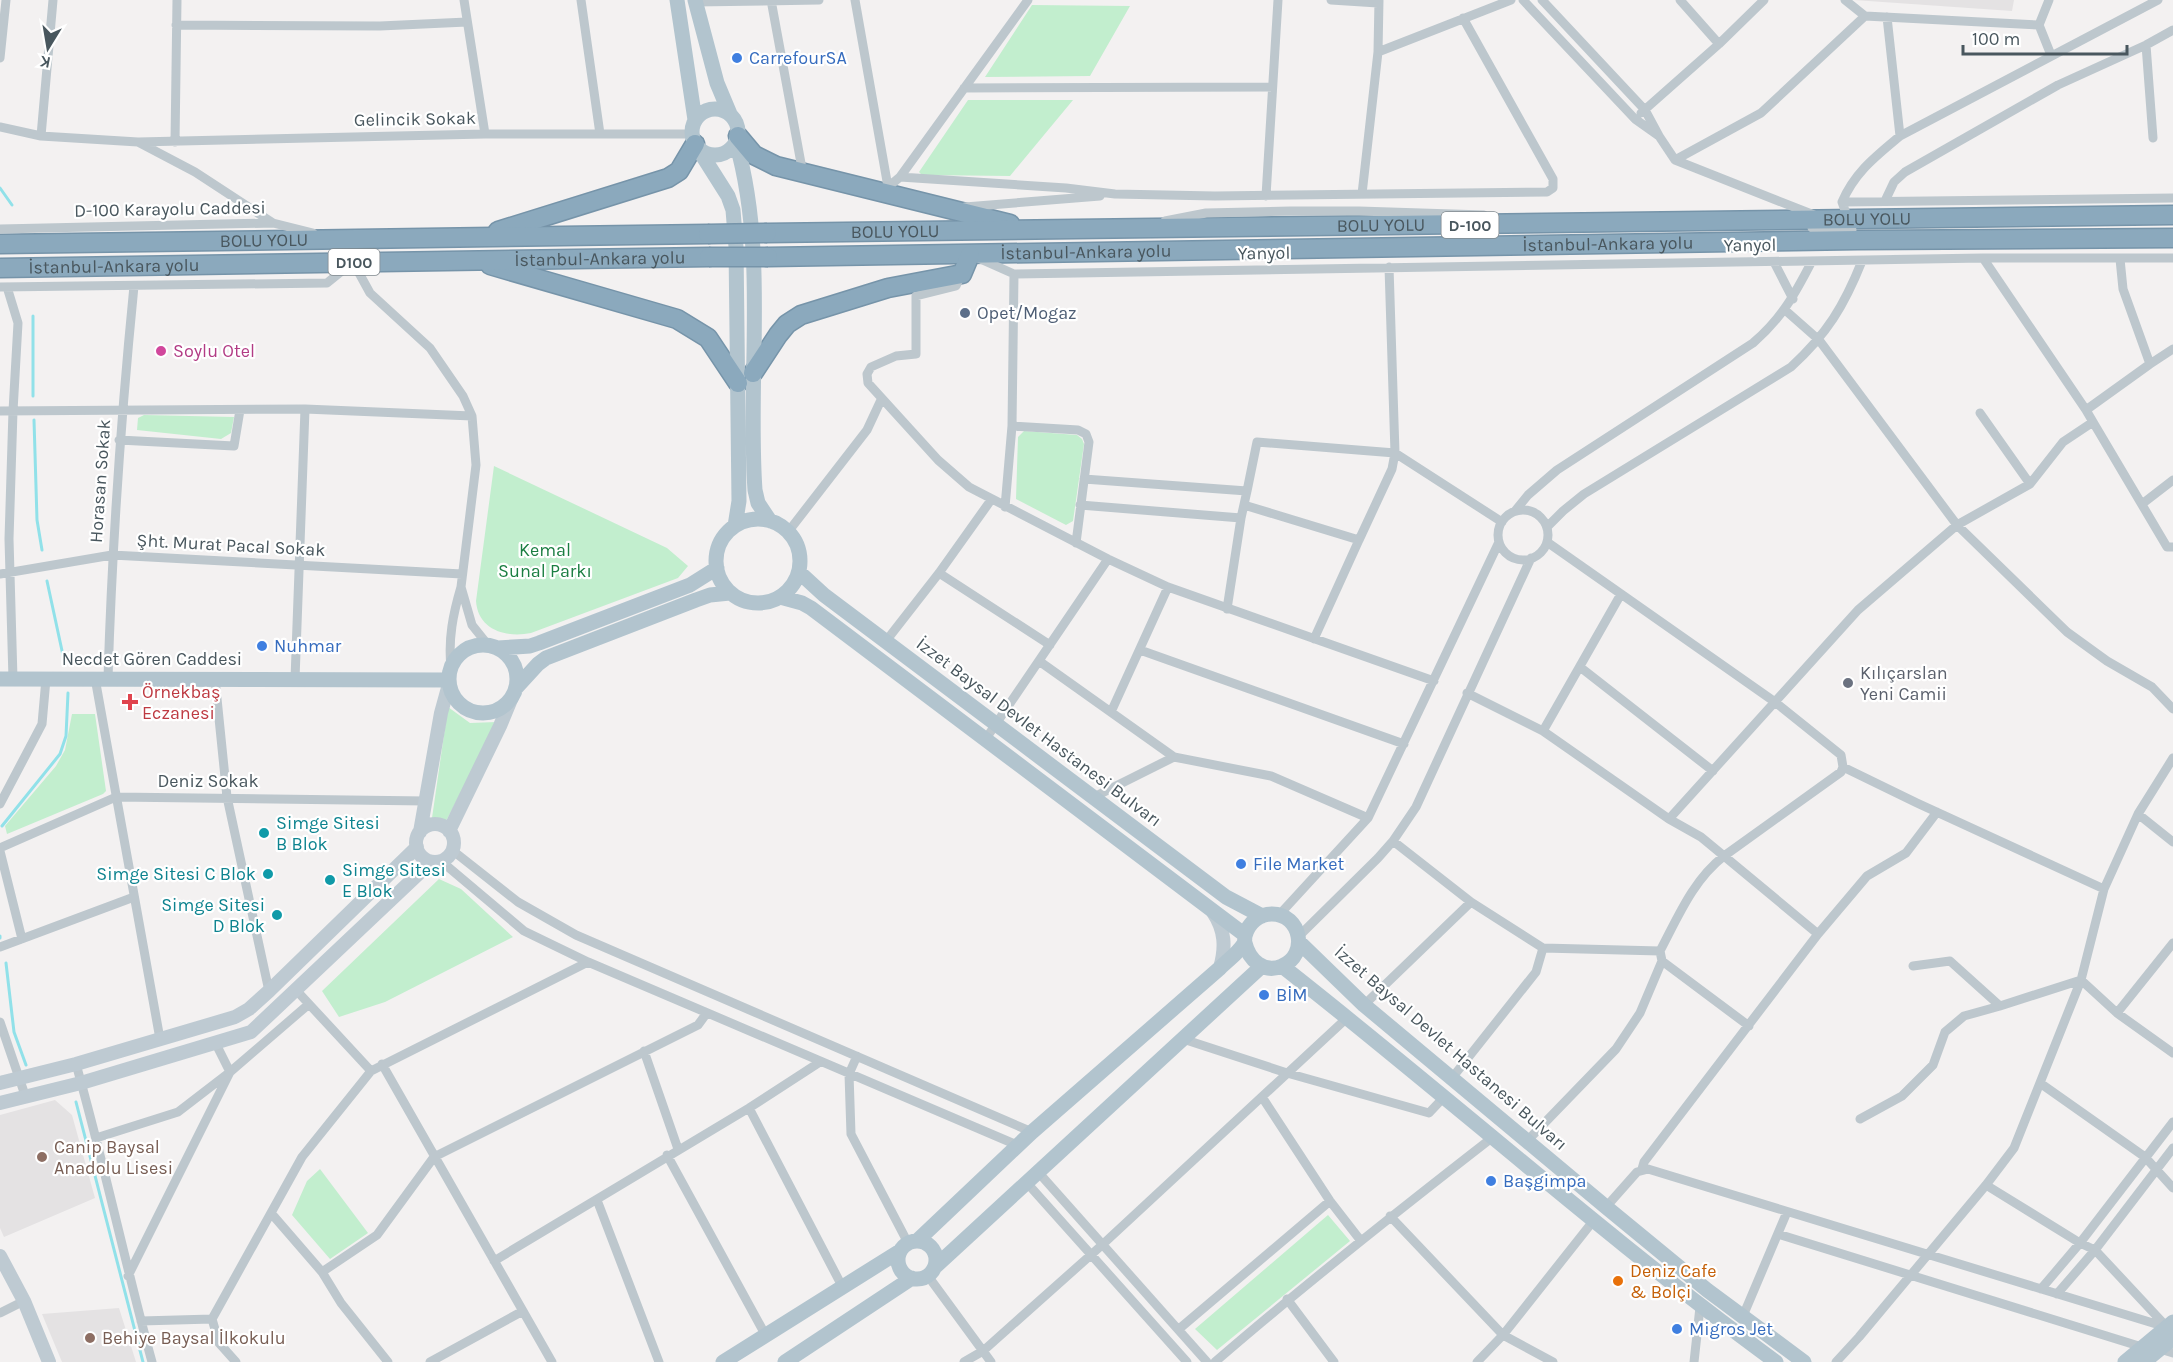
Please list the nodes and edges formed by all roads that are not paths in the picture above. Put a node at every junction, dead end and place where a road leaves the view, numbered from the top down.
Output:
1 (6, 0) edge
2 (53, 0) edge
3 (177, 0) edge
4 (464, 0) edge
5 (581, 0) edge
6 (677, 0) edge
7 (819, 0) edge
8 (855, 0) edge
9 (1028, 0) edge
10 (1278, 0) edge
11 (1331, 0) edge
12 (1510, 0) edge
13 (1523, 0) edge
14 (1542, 0) edge
15 (1680, 0) edge
16 (1764, 0) edge
17 (1845, 0) edge
18 (2049, 0) edge
19 (2158, 0) edge
20 (695, 1) edge
21 (771, 1) edge
22 (1378, 1) edge
23 (1865, 16) junction
24 (1887, 17) junction
25 (1463, 18) junction
26 (467, 21) junction
27 (176, 25) junction
28 (2039, 25) junction
29 (2173, 30) edge
30 (1719, 44) junction
31 (2146, 45) junction
32 (1378, 52) junction
33 (2051, 55) junction
34 (0, 58) edge
35 (717, 83) junction
36 (1272, 87) junction
37 (964, 88) junction
38 (692, 92) junction
39 (1645, 110) junction
40 (729, 114) junction
41 (1635, 118) junction
42 (0, 127) edge
43 (485, 134) junction
44 (600, 134) junction
45 (41, 136) junction
46 (695, 136) junction
47 (1659, 136) junction
48 (1900, 136) junction
49 (2153, 138) dead end
50 (737, 139) junction
51 (138, 142) junction
52 (175, 142) junction
53 (1675, 160) junction
54 (803, 174) junction
55 (900, 177) junction
56 (887, 191) junction
57 (1115, 194) junction
58 (1362, 194) junction
59 (1215, 196) junction
60 (1266, 196) junction
61 (2173, 198) edge
62 (1885, 201) junction
63 (1842, 202) junction
64 (943, 208) junction
65 (1290, 211) junction
66 (1206, 213) junction
67 (2173, 215) edge
68 (273, 224) junction
69 (0, 229) edge
70 (1124, 230) junction
71 (1852, 230) junction
72 (1041, 231) junction
73 (767, 233) joint
74 (708, 234) joint
75 (476, 238) junction
76 (2173, 238) edge
77 (339, 240) junction
78 (0, 244) edge
79 (970, 255) junction
80 (768, 257) joint
81 (1983, 258) junction
82 (2173, 258) edge
83 (2120, 259) junction
84 (471, 260) junction
85 (1774, 261) junction
86 (1812, 261) junction
87 (1862, 261) junction
88 (354, 262) junction
89 (1389, 267) junction
90 (0, 268) edge
91 (962, 274) junction
92 (1014, 274) junction
93 (134, 286) junction
94 (4, 287) edge
95 (1793, 299) junction
96 (1785, 310) junction
97 (1819, 340) junction
98 (2173, 349) edge
99 (2150, 364) junction
100 (753, 373) junction
101 (738, 382) junction
102 (881, 400) junction
103 (306, 409) junction
104 (240, 410) junction
105 (2086, 410) junction
106 (0, 411) edge
107 (13, 411) junction
108 (121, 411) junction
109 (1980, 413) dead end
110 (472, 416) junction
111 (2092, 422) junction
112 (1012, 426) junction
113 (119, 440) junction
114 (1395, 453) junction
115 (1084, 479) junction
116 (2173, 480) edge
117 (2030, 484) junction
118 (1247, 491) junction
119 (992, 500) junction
120 (2142, 504) junction
121 (1080, 505) junction
122 (1244, 505) junction
123 (1005, 507) junction
124 (1515, 511) junction
125 (1240, 518) junction
126 (770, 521) junction
127 (1502, 522) junction
128 (1957, 525) junction
129 (735, 526) junction
130 (1547, 527) junction
131 (788, 532) junction
132 (1359, 540) junction
133 (1499, 542) junction
134 (1547, 542) junction
135 (1076, 543) junction
136 (2173, 547) edge
137 (112, 555) junction
138 (1531, 558) junction
139 (1108, 559) junction
140 (299, 566) junction
141 (717, 568) junction
142 (799, 572) junction
143 (939, 573) junction
144 (5, 574) edge
145 (462, 574) junction
146 (461, 587) junction
147 (1168, 587) junction
148 (730, 593) junction
149 (1621, 594) junction
150 (780, 597) junction
151 (1227, 609) junction
152 (1314, 639) junction
153 (886, 642) junction
154 (1050, 645) junction
155 (493, 646) junction
156 (1140, 650) junction
157 (1039, 661) junction
158 (1580, 667) junction
159 (450, 677) junction
160 (102, 678) junction
161 (7, 679) edge
162 (46, 679) junction
163 (215, 679) junction
164 (295, 679) junction
165 (1434, 681) junction
166 (514, 693) junction
167 (1467, 693) junction
168 (1775, 702) junction
169 (2173, 709) edge
170 (1111, 712) junction
171 (995, 725) junction
172 (1543, 731) junction
173 (985, 740) junction
174 (1404, 744) junction
175 (1174, 757) junction
176 (2173, 758) edge
177 (1843, 766) junction
178 (1713, 771) junction
179 (3, 793) edge
180 (116, 797) junction
181 (227, 797) junction
182 (1094, 797) junction
183 (426, 801) junction
184 (0, 804) edge
185 (1937, 813) junction
186 (2138, 814) junction
187 (1368, 818) junction
188 (1669, 819) junction
189 (448, 831) junction
190 (420, 832) junction
191 (1393, 841) junction
192 (2173, 842) edge
193 (417, 847) junction
194 (0, 849) edge
195 (452, 850) junction
196 (1725, 856) junction
197 (436, 861) junction
198 (2104, 889) junction
199 (134, 897) junction
200 (1471, 902) junction
201 (1208, 905) junction
202 (1279, 915) junction
203 (1262, 916) junction
204 (1818, 934) junction
205 (22, 939) junction
206 (1245, 939) junction
207 (1299, 940) junction
208 (2173, 943) edge
209 (0, 947) edge
210 (1543, 948) junction
211 (1661, 956) junction
212 (588, 963) junction
213 (1262, 966) junction
214 (1282, 966) junction
215 (1912, 966) dead end
216 (1220, 968) junction
217 (2081, 980) junction
218 (296, 990) junction
219 (269, 991) junction
220 (309, 1004) junction
221 (1364, 1005) junction
222 (2000, 1006) junction
223 (2117, 1013) junction
224 (706, 1014) junction
225 (1348, 1017) junction
226 (0, 1022) edge
227 (1749, 1026) junction
228 (160, 1039) junction
229 (1183, 1039) junction
230 (216, 1044) junction
231 (644, 1051) junction
232 (2173, 1053) edge
233 (857, 1056) junction
234 (820, 1062) junction
235 (76, 1064) junction
236 (382, 1064) junction
237 (371, 1071) junction
238 (230, 1072) junction
239 (1287, 1073) junction
240 (849, 1074) junction
241 (1452, 1078) junction
242 (19, 1079) junction
243 (0, 1083) edge
244 (81, 1083) junction
245 (2040, 1083) junction
246 (1445, 1096) junction
247 (1262, 1097) junction
248 (26, 1098) junction
249 (0, 1103) edge
250 (750, 1108) junction
251 (1860, 1119) dead end
252 (2173, 1122) edge
253 (1032, 1132) junction
254 (1493, 1137) junction
255 (96, 1138) junction
256 (1528, 1140) junction
257 (1017, 1145) junction
258 (2173, 1148) edge
259 (678, 1149) junction
260 (668, 1155) junction
261 (434, 1157) junction
262 (2145, 1157) junction
263 (1642, 1169) junction
264 (2156, 1169) junction
265 (1033, 1178) junction
266 (1986, 1185) junction
267 (2173, 1188) edge
268 (597, 1200) junction
269 (1330, 1201) junction
270 (1606, 1207) junction
271 (1787, 1212) junction
272 (271, 1213) junction
273 (1390, 1216) junction
274 (1594, 1220) junction
275 (1778, 1234) junction
276 (1361, 1241) junction
277 (2080, 1243) junction
278 (908, 1245) junction
279 (1102, 1245) junction
280 (2095, 1250) junction
281 (1092, 1254) junction
282 (1927, 1254) junction
283 (0, 1256) edge
284 (494, 1261) junction
285 (322, 1272) junction
286 (925, 1273) junction
287 (1911, 1275) junction
288 (128, 1276) junction
289 (843, 1288) junction
290 (2041, 1289) junction
291 (2057, 1294) junction
292 (1287, 1299) junction
293 (24, 1301) junction
294 (1700, 1307) junction
295 (523, 1311) junction
296 (0, 1313) edge
297 (1743, 1316) junction
298 (212, 1319) junction
299 (141, 1321) junction
300 (1179, 1329) junction
301 (2171, 1329) edge
302 (1503, 1335) junction
303 (766, 1336) junction
304 (983, 1351) junction
305 (2166, 1351) edge
306 (2143, 1355) edge
307 (45, 1358) edge
308 (152, 1362) edge
309 (236, 1362) edge
310 (388, 1362) edge
311 (430, 1362) edge
312 (552, 1362) edge
313 (660, 1362) edge
314 (723, 1362) edge
315 (785, 1362) edge
316 (964, 1362) edge
317 (991, 1362) edge
318 (1187, 1362) edge
319 (1207, 1362) edge
320 (1215, 1362) edge
321 (1334, 1362) edge
322 (1478, 1362) edge
323 (1553, 1362) edge
324 (1694, 1362) edge
325 (1776, 1362) edge
326 (1804, 1362) edge
327 (1836, 1362) edge
328 (2125, 1362) edge

1 - 34 street
2 - 45 street
3 - 27 street
4 - 26 street
5 - 44 street
6 - 38 main road
7 - 21 street
8 - 56 street
9 - 37 street
10 - 36 street
11 - 22 street
12 - 25 street
13 - 41 street
14 - 39 street
15 - 30 street
16 - 30 street
17 - 23 street
18 - 28 street
19 - 33 street
20 - 21 street
20 - 35 main road
21 - 54 street
22 - 32 street
23 - 24 street
23 - 53 street
24 - 28 street
24 - 48 street
25 - 32 street
25 - 58 street
26 - 27 street
26 - 43 street
27 - 52 street
28 - 33 street
29 - 31 street
30 - 39 street
31 - 49 street
31 - 62 street
32 - 58 street
33 - 48 street
35 - 38 main road
35 - 40 main road
36 - 37 street
36 - 60 street
37 - 55 street
38 - 46 main road
39 - 41 street
39 - 47 street
40 - 46 main road
40 - 50 main road
41 - 47 street
42 - 45 street, Gelincik Sokak
43 - 44 street, Gelincik Sokak
43 - 52 street, Gelincik Sokak
44 - 46 street, Gelincik Sokak
45 - 51 street, Gelincik Sokak
46 - 50 main road
46 - 75 highway
46 - 101 main road
47 - 53 street
48 - 63 street
50 - 54 highway
50 - 100 main road
51 - 52 street, Gelincik Sokak
51 - 68 street
53 - 71 street
54 - 56 highway
55 - 56 street
55 - 57 street
56 - 64 highway
57 - 59 street
57 - 64 street
58 - 60 street
59 - 60 street
59 - 66 street
60 - 65 street
61 - 62 street
62 - 63 street
63 - 71 street
64 - 72 highway
65 - 66 street, Yanyol
65 - 71 street, Yanyol
66 - 70 street, Yanyol
67 - 70 highway, BOLU YOLU / D-100
68 - 69 street, D-100 Karayolu Caddesi
68 - 77 street, D-100 Karayolu Caddesi
70 - 72 highway, BOLU YOLU / D-100
72 - 73 highway, BOLU YOLU / D-100
73 - 74 highway, İstanbul-Ankara yolu / D100, bridge
74 - 75 highway, BOLU YOLU / D100
75 - 77 highway, BOLU YOLU / D100
76 - 79 highway, İstanbul-Ankara yolu / D-100
77 - 78 highway, BOLU YOLU / D100
79 - 80 highway, İstanbul-Ankara yolu / D-100
79 - 91 highway
79 - 92 street, Yanyol
80 - 84 highway, İstanbul-Ankara yolu / D100, bridge
81 - 83 street, Yanyol
81 - 87 street, Yanyol
81 - 105 street
82 - 83 street, Yanyol
83 - 99 street
84 - 88 highway, İstanbul-Ankara yolu / D100
84 - 101 highway
85 - 86 street, Yanyol
85 - 89 street, Yanyol
85 - 95 street
86 - 87 street, Yanyol
86 - 95 street
87 - 97 street
88 - 90 highway, İstanbul-Ankara yolu / D100
88 - 93 street
88 - 110 street
89 - 92 street, Yanyol
89 - 114 street
91 - 100 highway
91 - 102 street
92 - 112 street
93 - 94 street
93 - 108 street, Horasan Sokak
94 - 107 street
95 - 96 street
96 - 97 street
96 - 124 street
97 - 128 street
97 - 130 street
98 - 99 street
99 - 105 street
100 - 126 main road
101 - 129 main road
102 - 119 street
102 - 131 street
103 - 104 street
103 - 110 street
103 - 140 street
104 - 108 street
104 - 113 street
105 - 111 street
106 - 107 street
107 - 108 street
107 - 144 street
108 - 113 street, Horasan Sokak
109 - 117 street
110 - 145 street
111 - 117 street
111 - 120 street
112 - 115 street
112 - 123 street
113 - 137 street, Horasan Sokak
114 - 118 street
114 - 127 street
114 - 132 street
115 - 118 street
115 - 121 street
116 - 120 street
117 - 128 street
118 - 122 street
119 - 123 street
119 - 143 street
120 - 136 street
121 - 125 street
121 - 135 street
122 - 125 street
122 - 132 street
123 - 135 street
124 - 127 street
124 - 130 street
125 - 151 street
126 - 129 main road
126 - 131 main road
127 - 133 street
128 - 168 street
128 - 169 street
129 - 141 main road
130 - 134 street
131 - 142 main road
132 - 152 street
133 - 138 street
133 - 165 street
134 - 138 street
134 - 149 street
135 - 139 street
137 - 140 street, Şht. Murat Pacal Sokak
137 - 144 street, Şht. Murat Pacal Sokak
137 - 160 street, Horasan Sokak
138 - 167 street
139 - 147 street
139 - 154 street
140 - 145 street, Şht. Murat Pacal Sokak
140 - 164 street
141 - 148 main road
141 - 155 main road
142 - 150 main road
142 - 153 main road, İzzet Baysal Devlet Hastanesi Bulvarı
143 - 153 street
143 - 154 street
144 - 161 street
145 - 146 street
146 - 155 street
146 - 159 street
147 - 151 street
147 - 156 street
148 - 150 main road
148 - 166 main road
149 - 158 street
149 - 168 street
150 - 173 main road, İzzet Baysal Devlet Hastanesi Bulvarı
151 - 152 street
152 - 165 street
153 - 171 main road, İzzet Baysal Devlet Hastanesi Bulvarı
154 - 157 street
155 - 159 main road
155 - 166 main road
156 - 170 street
156 - 174 street
157 - 170 street
157 - 171 street
158 - 172 street
158 - 178 street
159 - 164 main road, Necdet Gören Caddesi
159 - 166 main road
159 - 183 main road
160 - 162 main road, Necdet Gören Caddesi
160 - 163 main road, Necdet Gören Caddesi
160 - 180 street, Horasan Sokak
161 - 162 main road, Necdet Gören Caddesi
162 - 179 street
163 - 164 main road, Necdet Gören Caddesi
163 - 181 street
165 - 174 street
166 - 189 main road
167 - 172 street
167 - 191 street
168 - 177 street
168 - 178 street
170 - 175 street
171 - 173 street
171 - 182 main road, İzzet Baysal Devlet Hastanesi Bulvarı
172 - 188 street
173 - 201 main road, İzzet Baysal Devlet Hastanesi Bulvarı
174 - 187 street
175 - 182 street
175 - 187 street
176 - 186 street
177 - 185 street
177 - 196 street
178 - 188 street
179 - 184 street
180 - 181 street, Deniz Sokak
180 - 194 street, Deniz Sokak
180 - 199 street, Horasan Sokak
181 - 183 street, Deniz Sokak
181 - 219 street
182 - 203 main road, İzzet Baysal Devlet Hastanesi Bulvarı
183 - 190 main road
185 - 198 street
185 - 204 street
186 - 192 street
186 - 198 street
187 - 202 street
188 - 196 street
189 - 190 main road
189 - 195 main road
190 - 193 main road
191 - 200 street
191 - 207 street
193 - 197 main road
193 - 219 main road
194 - 205 street
195 - 197 main road
195 - 233 street
196 - 204 street
196 - 211 street
197 - 212 street
197 - 218 main road
198 - 217 street
199 - 205 street
199 - 228 street, Horasan Sokak
200 - 210 street
200 - 221 street
201 - 206 main road, İzzet Baysal Devlet Hastanesi Bulvarı
201 - 216 main road
202 - 203 main road
202 - 207 main road
203 - 206 main road
204 - 227 street
205 - 209 street
206 - 213 main road
206 - 216 main road
207 - 214 main road
207 - 221 main road, İzzet Baysal Devlet Hastanesi Bulvarı
208 - 223 street
210 - 211 street
210 - 241 street
211 - 227 street
211 - 256 street
212 - 224 street
212 - 236 street
213 - 214 main road
213 - 229 main road
214 - 225 main road, İzzet Baysal Devlet Hastanesi Bulvarı
215 - 222 street
216 - 253 main road
217 - 222 street
217 - 223 street
217 - 245 street
218 - 220 street
218 - 230 main road
219 - 228 main road
220 - 237 street
220 - 238 street
221 - 241 main road, İzzet Baysal Devlet Hastanesi Bulvarı
222 - 251 street
223 - 232 street
224 - 231 street
224 - 234 street
225 - 239 street
225 - 246 main road, İzzet Baysal Devlet Hastanesi Bulvarı
226 - 242 street
227 - 263 street
228 - 235 main road
229 - 239 street
229 - 265 main road
230 - 238 street
230 - 244 main road
231 - 259 street
231 - 261 street
233 - 240 street
233 - 253 street
234 - 240 street
234 - 250 street
235 - 242 main road
235 - 244 street
236 - 237 street
236 - 261 street
237 - 272 street
238 - 255 street
238 - 288 street
239 - 246 street
239 - 247 street
240 - 257 street
240 - 278 street
241 - 256 main road, İzzet Baysal Devlet Hastanesi Bulvarı
242 - 243 main road
242 - 248 street
244 - 248 main road
244 - 255 street
245 - 262 street
245 - 266 street
246 - 254 main road, İzzet Baysal Devlet Hastanesi Bulvarı
247 - 269 street
247 - 279 street
248 - 249 main road
250 - 259 street
250 - 289 street
252 - 262 street
253 - 257 main road
254 - 273 street
254 - 274 main road, İzzet Baysal Devlet Hastanesi Bulvarı
255 - 288 street
256 - 270 main road, İzzet Baysal Devlet Hastanesi Bulvarı
257 - 278 main road
258 - 264 street
259 - 260 street
260 - 268 street
260 - 303 street
261 - 284 street
261 - 285 street
262 - 264 street
262 - 277 street
263 - 270 street
263 - 271 street
264 - 267 street
264 - 280 street
265 - 279 street
265 - 281 street
265 - 286 main road
266 - 277 street
266 - 282 street
268 - 284 street
268 - 313 street
269 - 276 street
269 - 300 street
270 - 297 main road, İzzet Baysal Devlet Hastanesi Bulvarı
271 - 275 street
271 - 282 street
272 - 285 street
272 - 298 street
273 - 276 street
273 - 302 street
274 - 294 main road, İzzet Baysal Devlet Hastanesi Bulvarı
274 - 302 street
275 - 287 street
275 - 297 street
276 - 292 street
277 - 280 street
277 - 290 street
278 - 286 main road
278 - 286 main road
278 - 289 main road
279 - 281 street
279 - 300 street
280 - 291 street
280 - 301 street
281 - 304 street
281 - 318 street
282 - 287 street
282 - 290 street
283 - 293 main road
284 - 295 street
285 - 310 street
286 - 304 street
286 - 315 main road
287 - 306 street
287 - 327 street
288 - 299 street
289 - 303 main road
290 - 291 street
291 - 301 street
292 - 320 street
292 - 321 street
293 - 296 street
293 - 307 main road
294 - 324 street
294 - 325 main road, İzzet Baysal Devlet Hastanesi Bulvarı
295 - 311 street
295 - 312 street
297 - 326 main road, İzzet Baysal Devlet Hastanesi Bulvarı
298 - 299 street
298 - 309 street
299 - 308 street
300 - 319 street
301 - 305 main road
301 - 306 main road
302 - 322 street
302 - 323 street
303 - 314 main road
304 - 316 street
304 - 317 street
305 - 306 main road
306 - 328 main road

